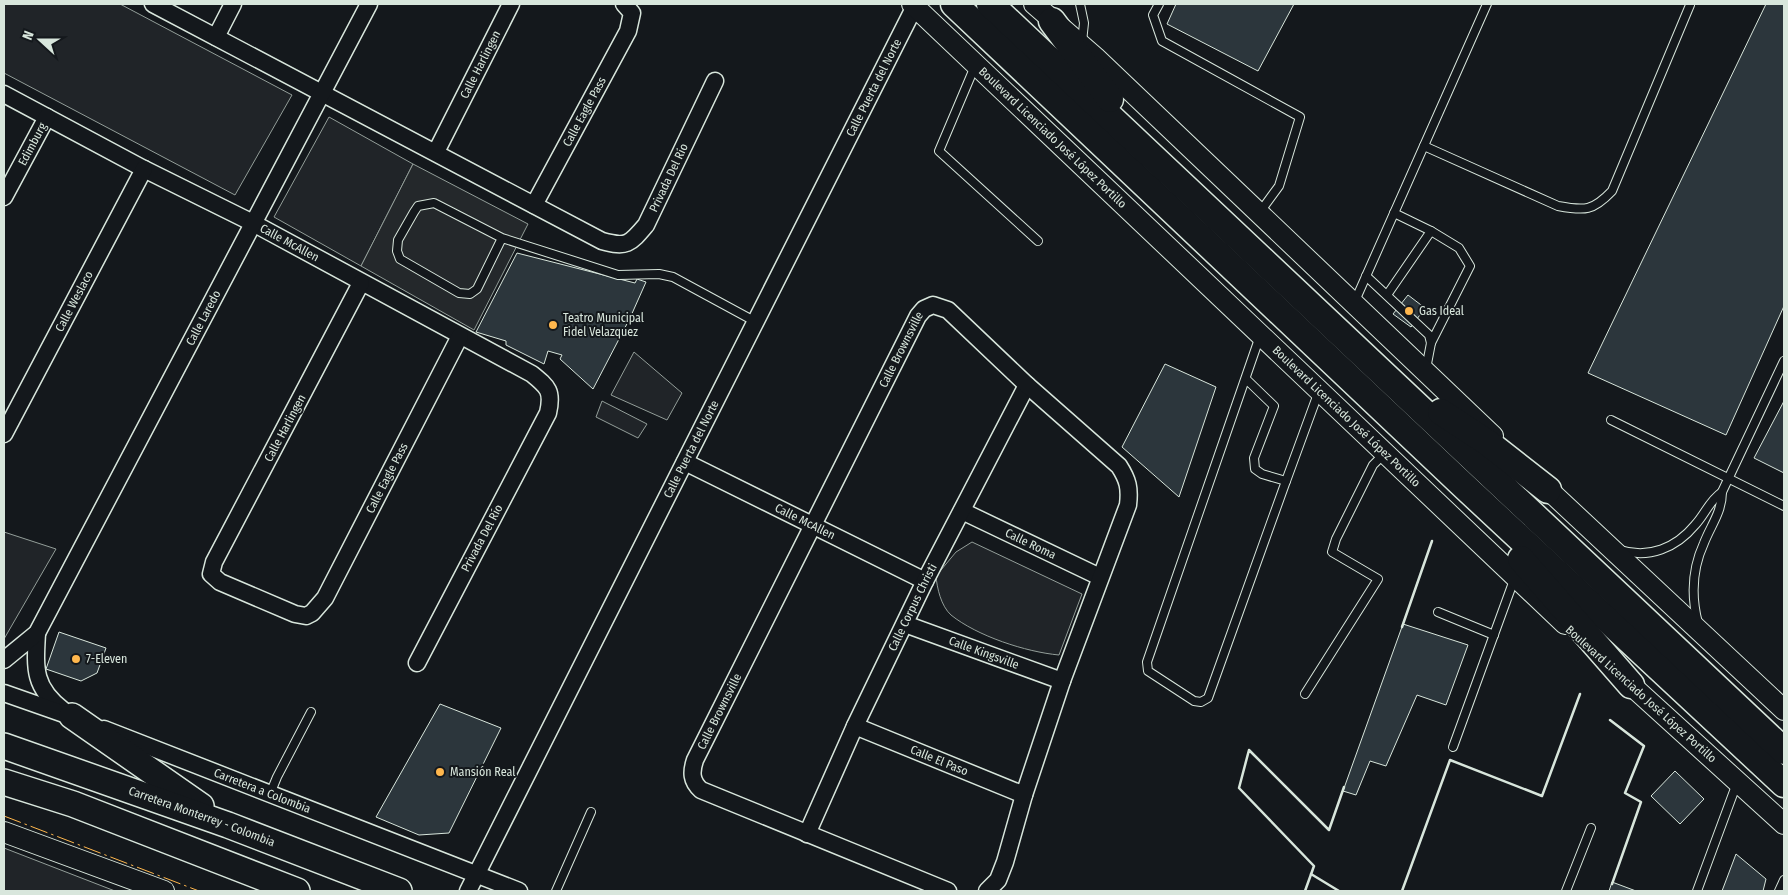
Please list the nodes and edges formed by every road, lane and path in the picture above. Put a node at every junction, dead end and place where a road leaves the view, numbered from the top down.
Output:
1 (153, 4) edge
2 (233, 4) edge
3 (369, 4) edge
4 (511, 4) edge
5 (954, 4) edge
6 (990, 4) edge
7 (1080, 4) edge
8 (1159, 4) edge
9 (1487, 4) edge
10 (914, 5) edge
11 (1690, 5) edge
12 (628, 11) edge
13 (1043, 12) edge
14 (216, 37) junction
15 (1081, 46) junction
16 (976, 64) junction
17 (715, 81) dead end
18 (4, 94) edge
19 (321, 94) junction
20 (47, 117) junction
21 (1424, 146) junction
22 (1145, 148) junction
23 (436, 152) junction
24 (144, 169) junction
25 (4, 197) edge
26 (534, 205) junction
27 (1259, 213) junction
28 (1394, 213) junction
29 (253, 223) junction
30 (1431, 231) junction
31 (502, 238) junction
32 (1038, 241) dead end
33 (1366, 276) junction
34 (360, 283) junction
35 (1387, 295) junction
36 (1354, 303) junction
37 (756, 322) junction
38 (1261, 334) junction
39 (460, 336) junction
40 (1431, 343) junction
41 (1784, 361) edge
42 (1425, 371) junction
43 (1246, 379) junction
44 (1389, 380) junction
45 (1027, 385) junction
46 (1319, 391) junction
47 (548, 413) joint
48 (1611, 420) dead end
49 (4, 434) edge
50 (1386, 453) junction
51 (685, 462) junction
52 (1729, 478) junction
53 (1286, 481) junction
54 (1464, 486) junction
55 (1548, 490) junction
56 (1722, 492) junction
57 (1784, 506) edge
58 (962, 510) junction
59 (814, 526) junction
60 (1612, 548) junction
61 (1515, 577) junction
62 (1100, 578) junction
63 (925, 581) junction
64 (1438, 612) dead end
65 (306, 616) joint
66 (905, 624) junction
67 (1700, 630) junction
68 (36, 632) junction
69 (1494, 635) junction
70 (4, 660) edge
71 (417, 663) dead end
72 (1062, 681) junction
73 (1631, 685) junction
74 (4, 693) edge
75 (1305, 694) dead end
76 (1784, 710) edge
77 (311, 712) dead end
78 (72, 716) junction
79 (855, 726) junction
80 (4, 746) edge
81 (1453, 746) dead end
82 (1784, 750) edge
83 (4, 782) edge
84 (1738, 782) junction
85 (1784, 784) edge
86 (270, 794) junction
87 (1024, 795) junction
88 (591, 812) dead end
89 (1784, 824) edge
90 (228, 825) junction
91 (1591, 828) dead end
92 (4, 832) edge
93 (806, 834) junction
94 (477, 873) junction
95 (1784, 880) edge
96 (164, 891) edge
97 (297, 891) edge
98 (399, 891) edge
99 (468, 891) edge
100 (519, 891) edge
101 (556, 891) edge
102 (948, 891) edge
103 (987, 891) edge
104 (1566, 891) edge
105 (1697, 891) edge
106 (1779, 891) edge

1 - 14 street
2 - 14 street
3 - 19 street, Calle Laredo
4 - 23 street, Calle Harlingen
5 - 54 highway
6 - 22 highway
7 - 15 lane
8 - 27 lane
9 - 21 lane
10 - 16 street, Boulevard Licenciado José López Portillo
10 - 37 street, Calle Puerta del Norte
11 - 21 lane
12 - 26 street, Calle Eagle Pass
13 - 15 street
13 - 22 highway
14 - 19 street
15 - 27 street
16 - 32 lane
16 - 38 street, Boulevard Licenciado José López Portillo
17 - 26 street, Privada Del Río
18 - 20 street, Calle McAllen
19 - 23 street
19 - 29 street, Calle Laredo
20 - 24 street, Calle McAllen
20 - 25 street, Edimburg
21 - 28 lane
22 - 44 highway
23 - 26 street
24 - 29 street, Calle McAllen
24 - 49 street, Calle Weslaco
27 - 36 street
28 - 30 lane
28 - 33 lane
29 - 34 street, Calle McAllen
29 - 68 street, Calle Laredo
30 - 35 lane
30 - 40 lane
31 - 31 lane
31 - 37 lane
33 - 35 lane
33 - 36 lane
34 - 39 street, Calle McAllen
34 - 65 street, Calle Harlingen
35 - 40 lane
36 - 42 street
37 - 51 street, Calle Puerta del Norte
38 - 43 lane
38 - 46 street, Boulevard Licenciado José López Portillo
39 - 47 street, Calle McAllen
39 - 65 street, Calle Eagle Pass
40 - 42 lane
41 - 52 lane
42 - 55 street
43 - 53 lane
43 - 53 lane
44 - 55 highway
44 - 82 highway
45 - 58 street, Calle Corpus Christi
45 - 59 street, Calle Brownsville
45 - 62 street, Calle Brownsville
46 - 50 street, Boulevard Licenciado José López Portillo
46 - 53 lane
47 - 71 street, Privada Del Río
48 - 52 lane
50 - 61 street, Boulevard Licenciado José López Portillo
50 - 75 lane
51 - 59 street, Calle McAllen
51 - 94 street, Calle Puerta del Norte
52 - 56 lane
52 - 57 lane
54 - 73 highway
54 - 85 highway
55 - 60 street
56 - 60 lane
56 - 67 lane
58 - 62 street, Calle Roma
58 - 63 street, Calle Corpus Christi
59 - 63 street, Calle McAllen
59 - 93 street, Calle Brownsville
60 - 67 street
61 - 69 lane
61 - 73 street, Boulevard Licenciado José López Portillo
62 - 72 street, Calle Brownsville
63 - 66 street, Calle Corpus Christi
64 - 69 lane
66 - 72 street, Calle Kingsville
66 - 79 street, Calle Corpus Christi
67 - 76 street
68 - 70 street, Calle Laredo
68 - 78 street, Calle Laredo
69 - 81 lane
72 - 87 street, Calle Brownsville
73 - 84 street, Boulevard Licenciado José López Portillo
74 - 78 street, Carretera a Colombia
77 - 86 lane
78 - 86 street, Carretera a Colombia
78 - 90 main road
79 - 87 street, Calle El Paso
79 - 93 street, Calle Corpus Christi
80 - 90 main road, Carretera Monterrey - Colombia
83 - 97 main road
84 - 89 street, Boulevard Licenciado José López Portillo
84 - 105 lane
86 - 94 street, Carretera a Colombia
87 - 103 street, Calle Brownsville
88 - 101 lane
90 - 98 main road, Carretera Monterrey - Colombia
91 - 104 lane
92 - 96 street
93 - 102 street, Calle Brownsville
94 - 99 street, Calle Puerta del Norte
94 - 100 street, Carretera a Colombia
95 - 106 lane

